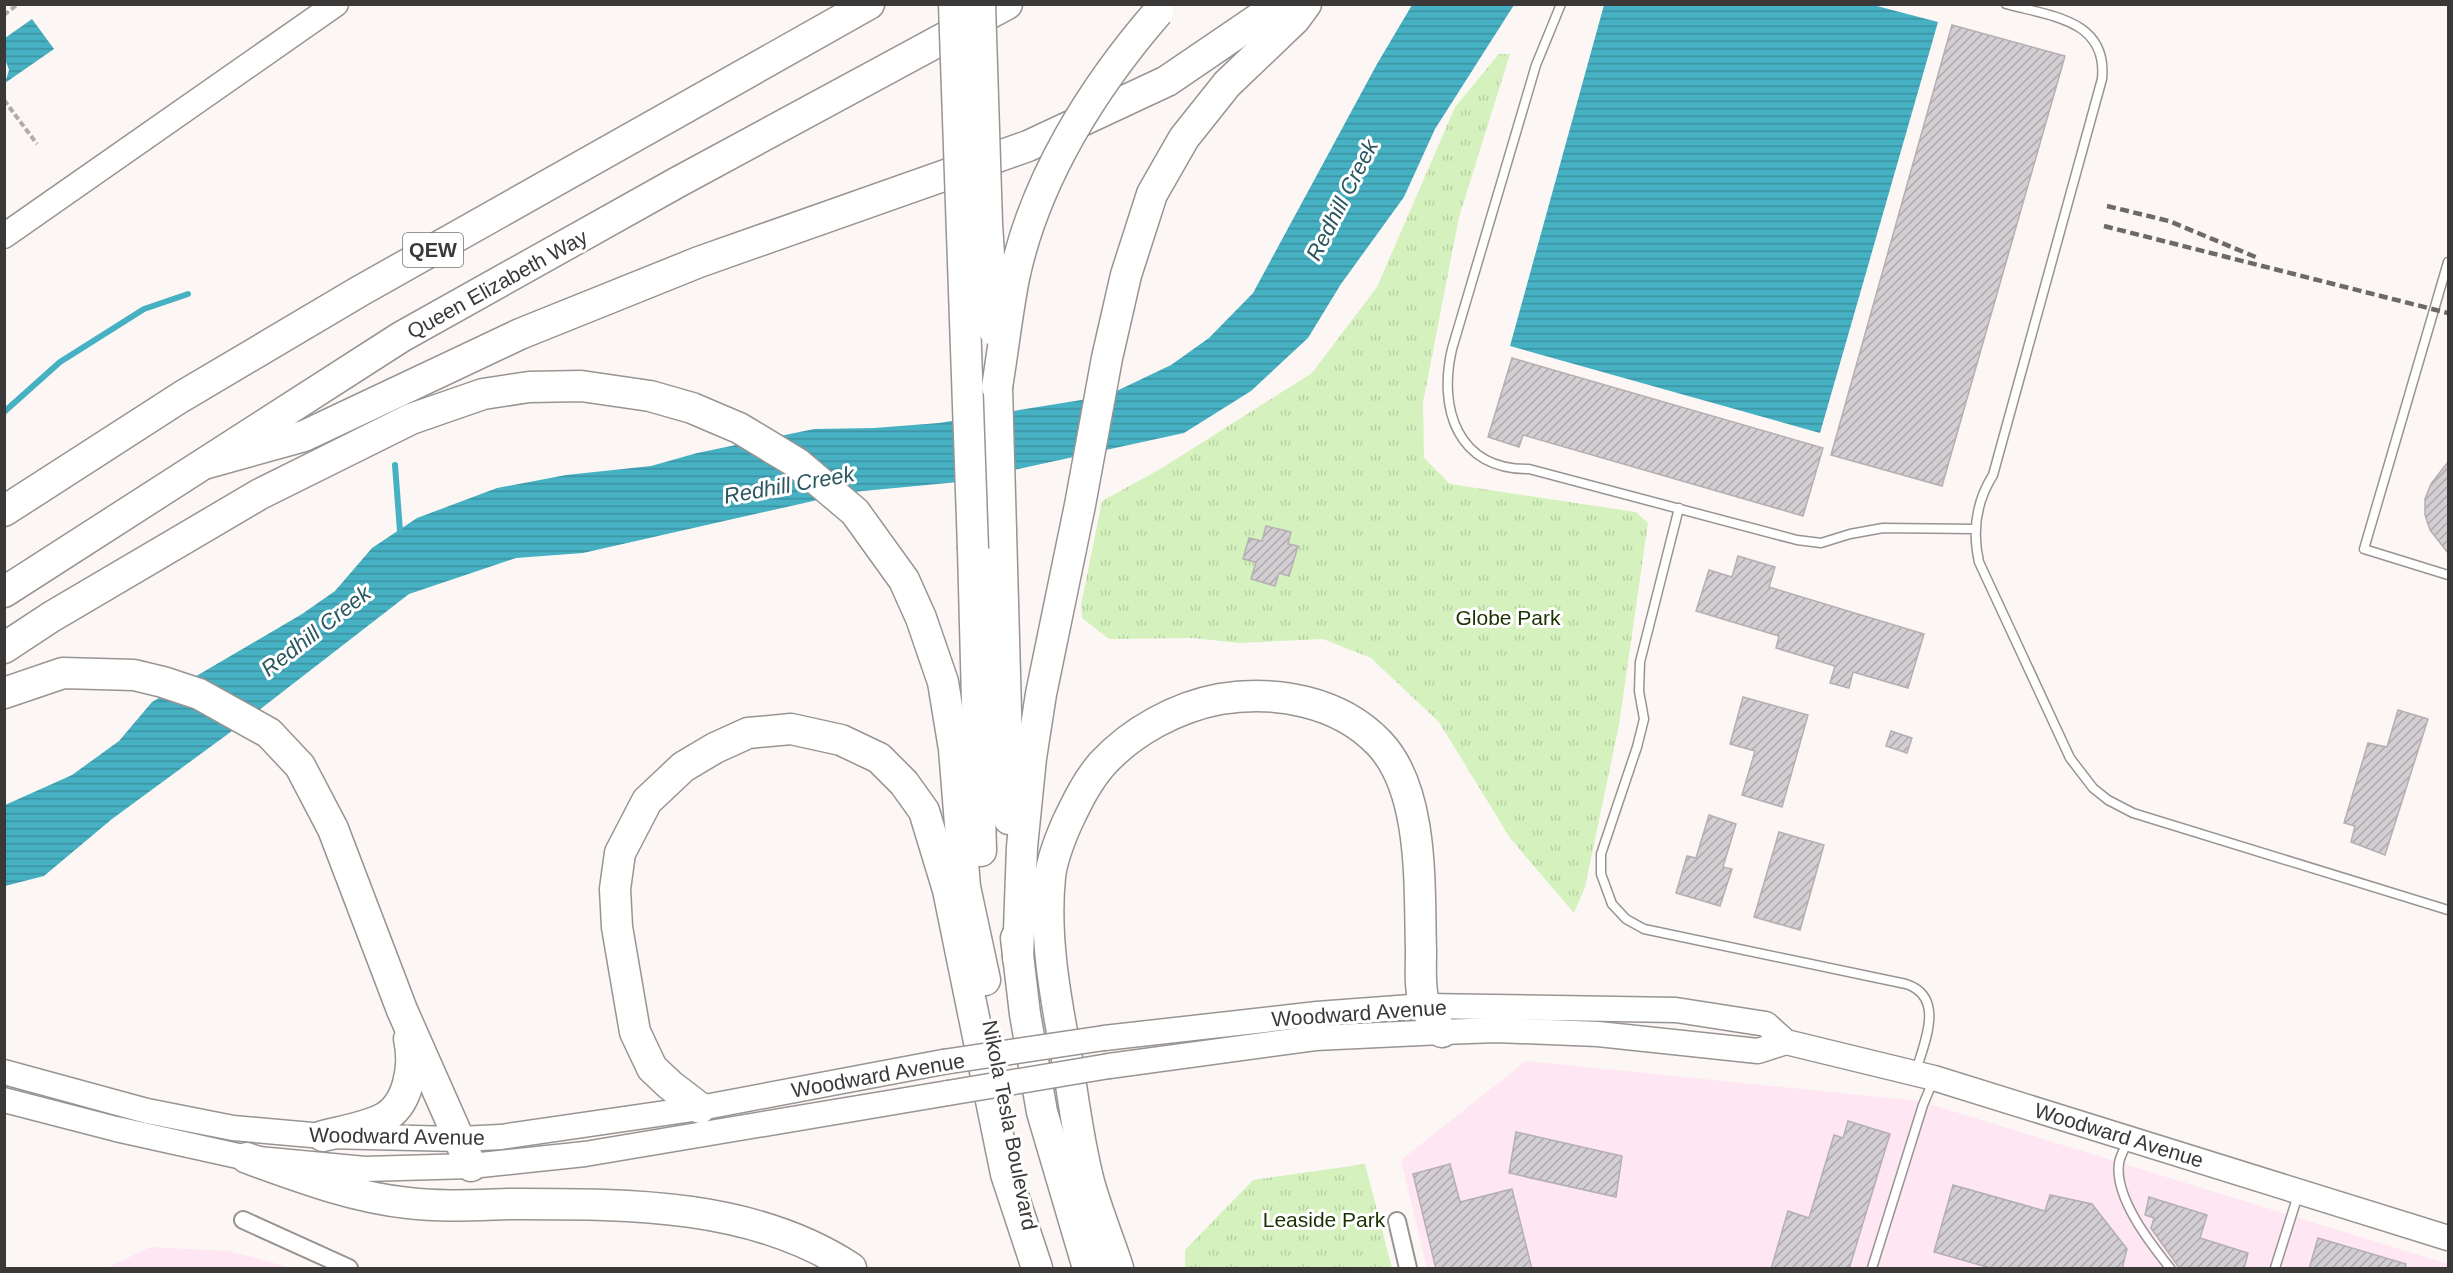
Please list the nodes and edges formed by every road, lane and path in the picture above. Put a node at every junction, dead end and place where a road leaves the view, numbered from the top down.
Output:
1 (336, 4) edge
2 (954, 4) edge
3 (980, 4) edge
4 (1007, 4) edge
5 (1280, 4) edge
6 (1306, 4) edge
7 (1561, 4) edge
8 (2006, 4) edge
9 (17, 5) edge
10 (866, 5) edge
11 (1162, 8) edge
12 (4, 15) edge
13 (4, 100) edge
14 (37, 144) dead end
15 (4, 236) edge
16 (2448, 262) edge
17 (998, 387) junction
18 (207, 463) junction
19 (1678, 508) junction
20 (4, 511) edge
21 (1975, 529) junction
22 (2448, 575) edge
23 (4, 592) edge
24 (4, 648) edge
25 (4, 693) edge
26 (2448, 910) edge
27 (1018, 958) junction
28 (985, 980) junction
29 (1425, 1006) junction
30 (402, 1010) junction
31 (1442, 1032) junction
32 (1786, 1042) junction
33 (4, 1072) edge
34 (1925, 1075) junction
35 (4, 1100) edge
36 (700, 1108) junction
37 (323, 1136) junction
38 (2129, 1138) junction
39 (459, 1139) junction
40 (247, 1158) junction
41 (471, 1166) junction
42 (2299, 1191) junction
43 (243, 1220) dead end
44 (1397, 1221) dead end
45 (2448, 1238) edge
46 (349, 1269) edge
47 (851, 1269) edge
48 (1037, 1269) edge
49 (1088, 1269) edge
50 (1118, 1269) edge
51 (1408, 1269) edge
52 (1872, 1269) edge
53 (2170, 1269) edge
54 (2275, 1269) edge

1 - 15 main road
2 - 28 highway, bridge
3 - 17 highway, bridge
4 - 18 highway, Queen Elizabeth Way / QEW
5 - 18 highway
6 - 27 highway
7 - 19 lane
8 - 21 lane
9 - 12 path
10 - 20 highway, QEW
11 - 17 highway, bridge
13 - 14 path
16 - 22 lane
17 - 27 highway
18 - 23 highway, Queen Elizabeth Way / QEW
19 - 21 lane
19 - 34 lane
21 - 26 lane
24 - 28 highway
25 - 30 highway
27 - 49 highway, Nikola Tesla Boulevard
28 - 48 highway, Nikola Tesla Boulevard
29 - 31 highway
29 - 32 main road, Woodward Avenue
29 - 36 main road, Woodward Avenue, bridge
29 - 50 highway
30 - 37 highway
30 - 39 highway
31 - 32 main road, Woodward Avenue
31 - 41 main road, Woodward Avenue, bridge
32 - 34 main road, Woodward Avenue
33 - 37 main road, Woodward Avenue
34 - 38 main road, Woodward Avenue
34 - 52 lane
35 - 40 main road, Woodward Avenue
36 - 39 main road, Woodward Avenue
36 - 48 highway
37 - 39 main road, Woodward Avenue
38 - 42 main road, Woodward Avenue
38 - 53 lane
39 - 41 highway
40 - 41 main road, Woodward Avenue
40 - 47 highway
42 - 45 main road, Woodward Avenue
42 - 54 lane
43 - 46 street
44 - 51 street

